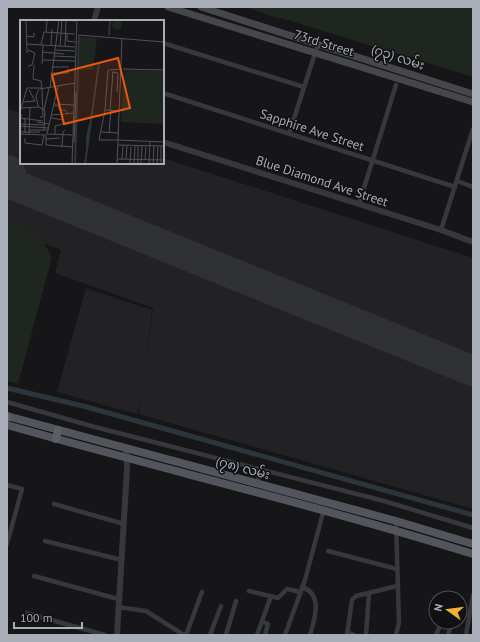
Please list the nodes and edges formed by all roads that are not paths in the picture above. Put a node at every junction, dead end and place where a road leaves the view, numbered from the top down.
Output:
1 (98, 7) edge
2 (168, 7) edge
3 (201, 7) edge
4 (94, 20) edge
5 (164, 42) edge
6 (318, 44) junction
7 (315, 53) junction
8 (396, 85) dead end
9 (304, 87) junction
10 (164, 93) edge
11 (473, 94) edge
12 (473, 102) edge
13 (473, 129) edge
14 (289, 134) junction
15 (164, 142) edge
16 (372, 161) junction
17 (457, 181) junction
18 (455, 187) junction
19 (473, 187) edge
20 (359, 204) junction
21 (441, 230) junction
22 (473, 242) edge
23 (7, 402) edge
24 (7, 417) edge
25 (7, 425) edge
26 (58, 430) junction
27 (56, 439) junction
28 (126, 449) junction
29 (127, 459) junction
30 (261, 469) junction
31 (257, 484) junction
32 (7, 485) edge
33 (326, 502) junction
34 (54, 504) dead end
35 (324, 511) junction
36 (396, 521) junction
37 (124, 524) junction
38 (473, 528) edge
39 (396, 530) junction
40 (46, 541) dead end
41 (7, 544) edge
42 (473, 544) edge
43 (328, 551) dead end
44 (473, 554) edge
45 (122, 560) junction
46 (397, 569) junction
47 (34, 576) dead end
48 (397, 586) junction
49 (302, 587) junction
50 (249, 591) dead end
51 (202, 592) dead end
52 (300, 592) junction
53 (369, 593) junction
54 (473, 595) edge
55 (271, 596) junction
56 (118, 599) junction
57 (236, 601) dead end
58 (221, 606) dead end
59 (118, 607) junction
60 (26, 613) dead end
61 (263, 622) junction
62 (470, 622) edge
63 (348, 634) edge
64 (105, 635) edge
65 (117, 635) edge
66 (185, 635) edge
67 (210, 635) edge
68 (226, 635) edge
69 (257, 635) edge
70 (265, 635) edge
71 (285, 635) edge
72 (310, 635) edge
73 (354, 635) edge
74 (366, 635) edge
75 (396, 635) edge
76 (466, 635) edge

1 - 4 street
2 - 7 main road, 73rd Street
3 - 6 main road, (၇၃) လမ်း
5 - 9 street
6 - 7 street
6 - 11 main road, (၇၃) လမ်း
7 - 9 street
7 - 12 main road, 73rd Street
8 - 16 street
9 - 14 street
10 - 14 street, Sapphire Ave Street
13 - 17 street
14 - 16 street, Sapphire Ave Street
15 - 20 street, Blue Diamond Ave Street
16 - 18 street, Sapphire Ave Street
16 - 20 street
17 - 18 street
17 - 19 street
18 - 21 street
20 - 21 street, Blue Diamond Ave Street
21 - 22 street, Blue Diamond Ave Street
23 - 30 street
24 - 26 main road, (၇၈) လမ်း
25 - 27 main road, (၇၈) လမ်း
26 - 27 highway
26 - 28 main road, (၇၈) လမ်း
27 - 29 main road, (၇၈) လမ်း
28 - 29 street
28 - 31 main road, (၇၈) လမ်း
29 - 35 main road, (၇၈) လမ်း
29 - 37 street
30 - 31 street
30 - 38 street
31 - 33 main road, (၇၈) လမ်း
32 - 41 street
33 - 35 street
33 - 36 main road, (၇၈) လမ်း
34 - 37 street
35 - 39 main road, (၇၈) လမ်း
35 - 49 street
36 - 39 street
36 - 42 main road, (၇၈) လမ်း
37 - 45 street
39 - 44 main road, (၇၈) လမ်း
39 - 46 street
40 - 45 street
43 - 46 street
45 - 56 street
46 - 48 street
47 - 56 street
48 - 53 street
48 - 75 street
49 - 52 street
49 - 72 street
50 - 55 street
51 - 66 street
52 - 55 street
52 - 71 street
53 - 63 street
53 - 74 street
54 - 62 street
55 - 61 street
56 - 59 street
57 - 68 street
58 - 67 street
59 - 65 street
59 - 66 street
60 - 64 street
61 - 69 street
61 - 70 street
62 - 76 street
63 - 73 street

